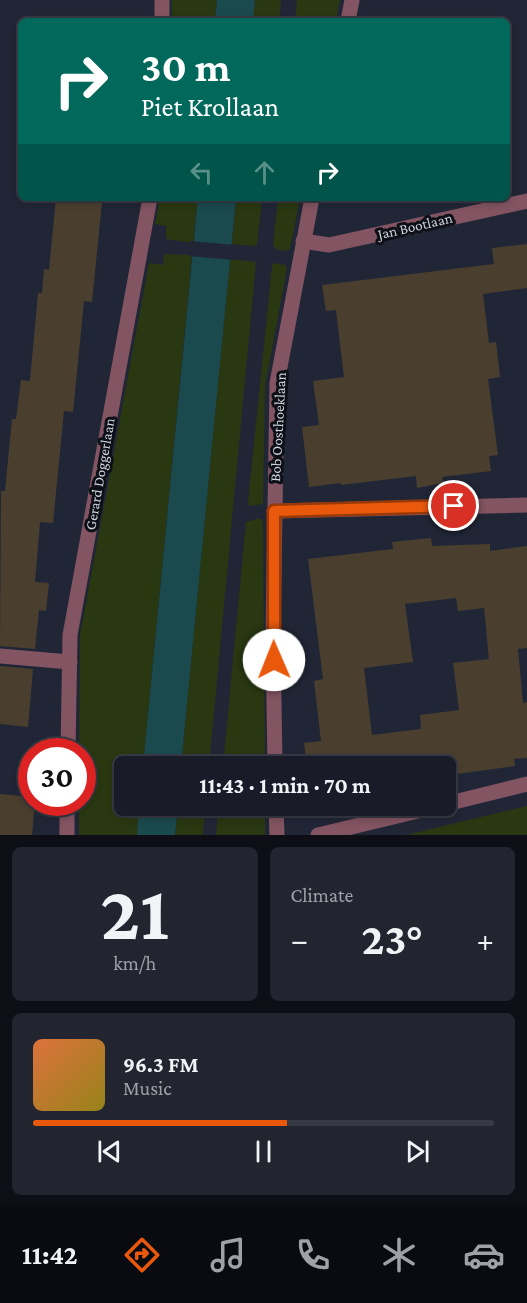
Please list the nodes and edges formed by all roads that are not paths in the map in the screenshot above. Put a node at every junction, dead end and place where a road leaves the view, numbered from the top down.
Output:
1 (162, 0) edge
2 (352, 0) edge
3 (162, 18) edge
4 (349, 18) edge
5 (149, 201) edge
6 (311, 201) edge
7 (527, 201) edge
8 (303, 241) junction
9 (527, 505) edge
10 (274, 511) junction
11 (0, 656) edge
12 (70, 662) junction
13 (68, 738) edge
14 (276, 756) edge
15 (527, 784) edge
16 (456, 802) edge
17 (67, 816) edge
18 (276, 816) edge
19 (397, 816) edge
20 (67, 835) edge
21 (277, 835) edge
22 (318, 835) edge

1 - 3 street
2 - 4 street
5 - 12 street, Gerard Doggerlaan
6 - 8 street, Bob Oosthoeklaan
7 - 8 street, Jan Bootlaan
8 - 10 street, Bob Oosthoeklaan
9 - 10 street
10 - 14 street, Bob Oosthoeklaan
11 - 12 street
12 - 13 street, Gerard Doggerlaan
15 - 16 street
17 - 20 street
18 - 21 street
19 - 22 street

